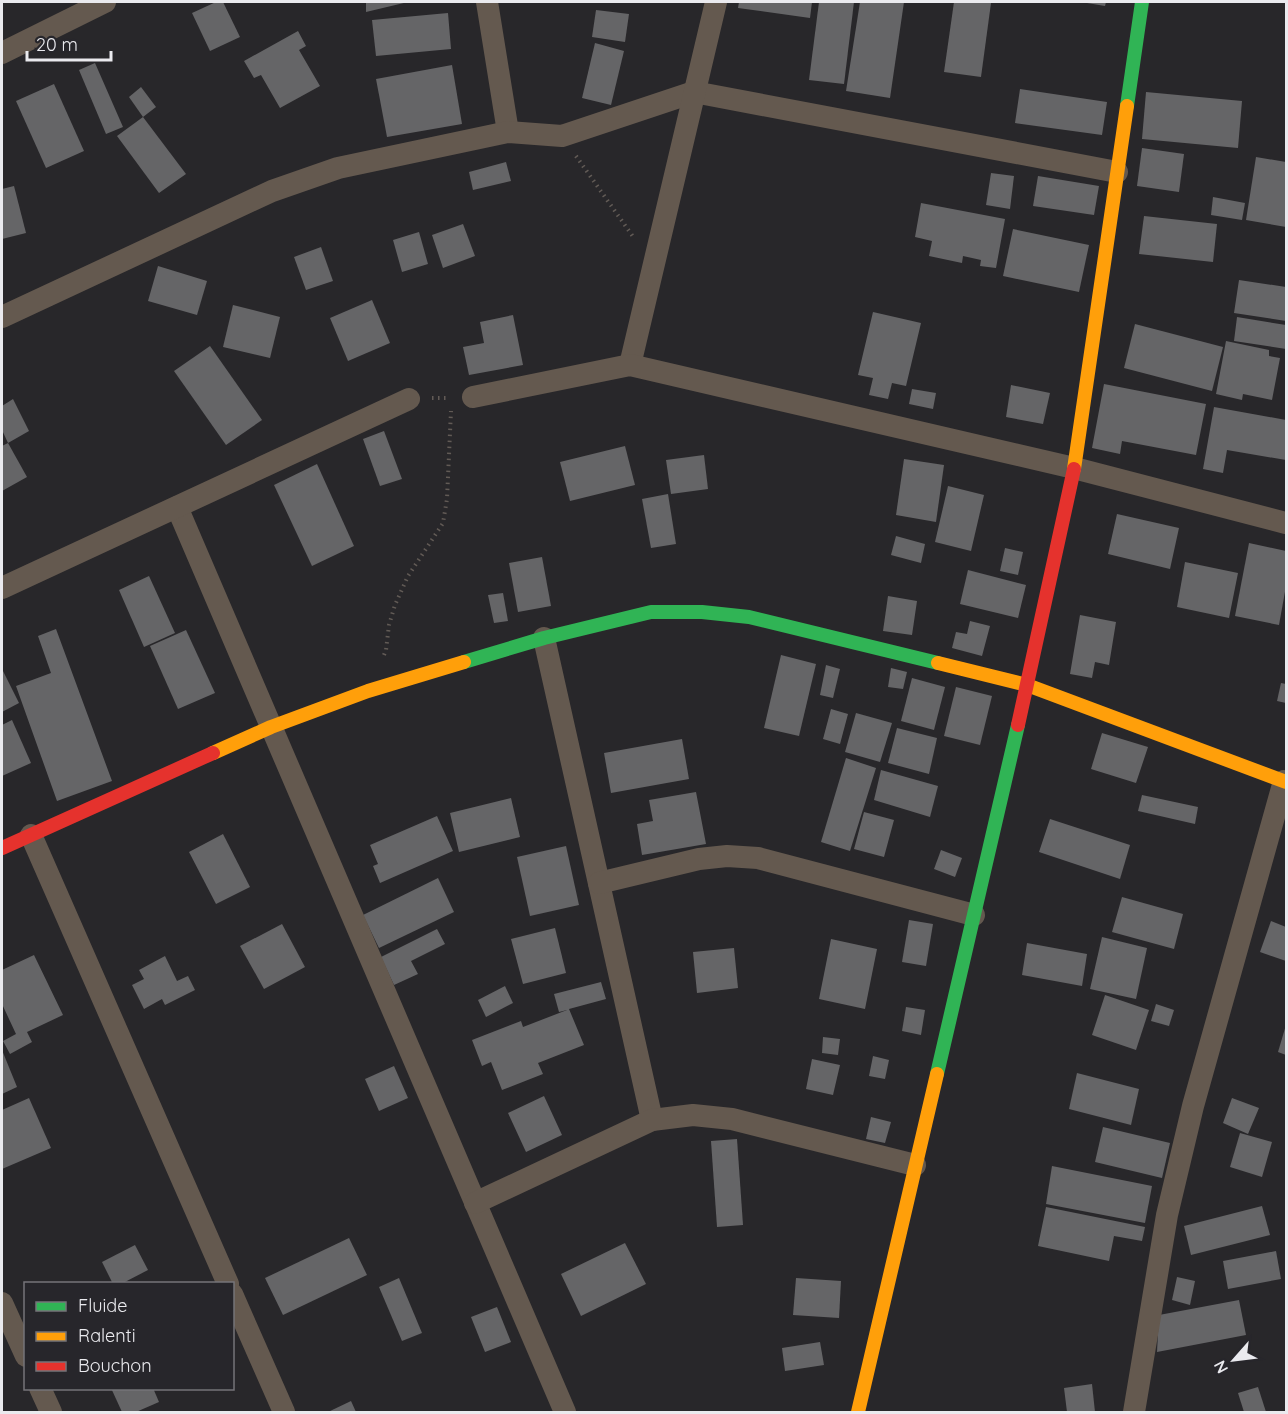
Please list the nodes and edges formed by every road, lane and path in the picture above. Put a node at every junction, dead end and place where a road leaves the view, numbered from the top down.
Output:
1 (105, 2) edge
2 (487, 2) edge
3 (716, 2) edge
4 (1142, 2) edge
5 (2, 53) edge
6 (694, 93) junction
7 (508, 132) junction
8 (562, 136) junction
9 (1117, 172) junction
10 (653, 266) junction
11 (2, 317) edge
12 (630, 365) junction
13 (462, 398) junction
14 (410, 399) joint
15 (1074, 468) junction
16 (177, 507) junction
17 (1287, 523) edge
18 (2, 588) edge
19 (544, 639) junction
20 (1027, 685) junction
21 (368, 691) junction
22 (271, 727) junction
23 (1285, 781) edge
24 (31, 835) junction
25 (2, 848) edge
26 (599, 883) junction
27 (974, 915) junction
28 (652, 1120) junction
29 (915, 1165) junction
30 (475, 1203) junction
31 (227, 1282) edge
32 (234, 1299) edge
33 (2, 1303) edge
34 (24, 1352) edge
35 (40, 1390) edge
36 (51, 1413) edge
37 (284, 1413) edge
38 (565, 1413) edge
39 (858, 1413) edge
40 (1134, 1413) edge

1 - 5 street
2 - 7 street
3 - 6 street
4 - 9 street
6 - 8 street
6 - 9 street
6 - 10 street
7 - 8 street
7 - 11 street
8 - 10 path
9 - 15 street
10 - 12 street
12 - 13 street
12 - 15 street
13 - 14 path
13 - 21 path
14 - 16 street
15 - 17 street
15 - 20 street
16 - 18 street
16 - 22 street
19 - 20 street
19 - 21 street
19 - 26 street
20 - 23 street
20 - 27 street
21 - 22 street
22 - 24 street
22 - 30 street
23 - 40 street
24 - 25 street
24 - 31 street
26 - 27 street
26 - 28 street
27 - 29 street
28 - 29 street
28 - 30 street
29 - 39 street
30 - 38 street
32 - 37 street
33 - 34 street
35 - 36 street

